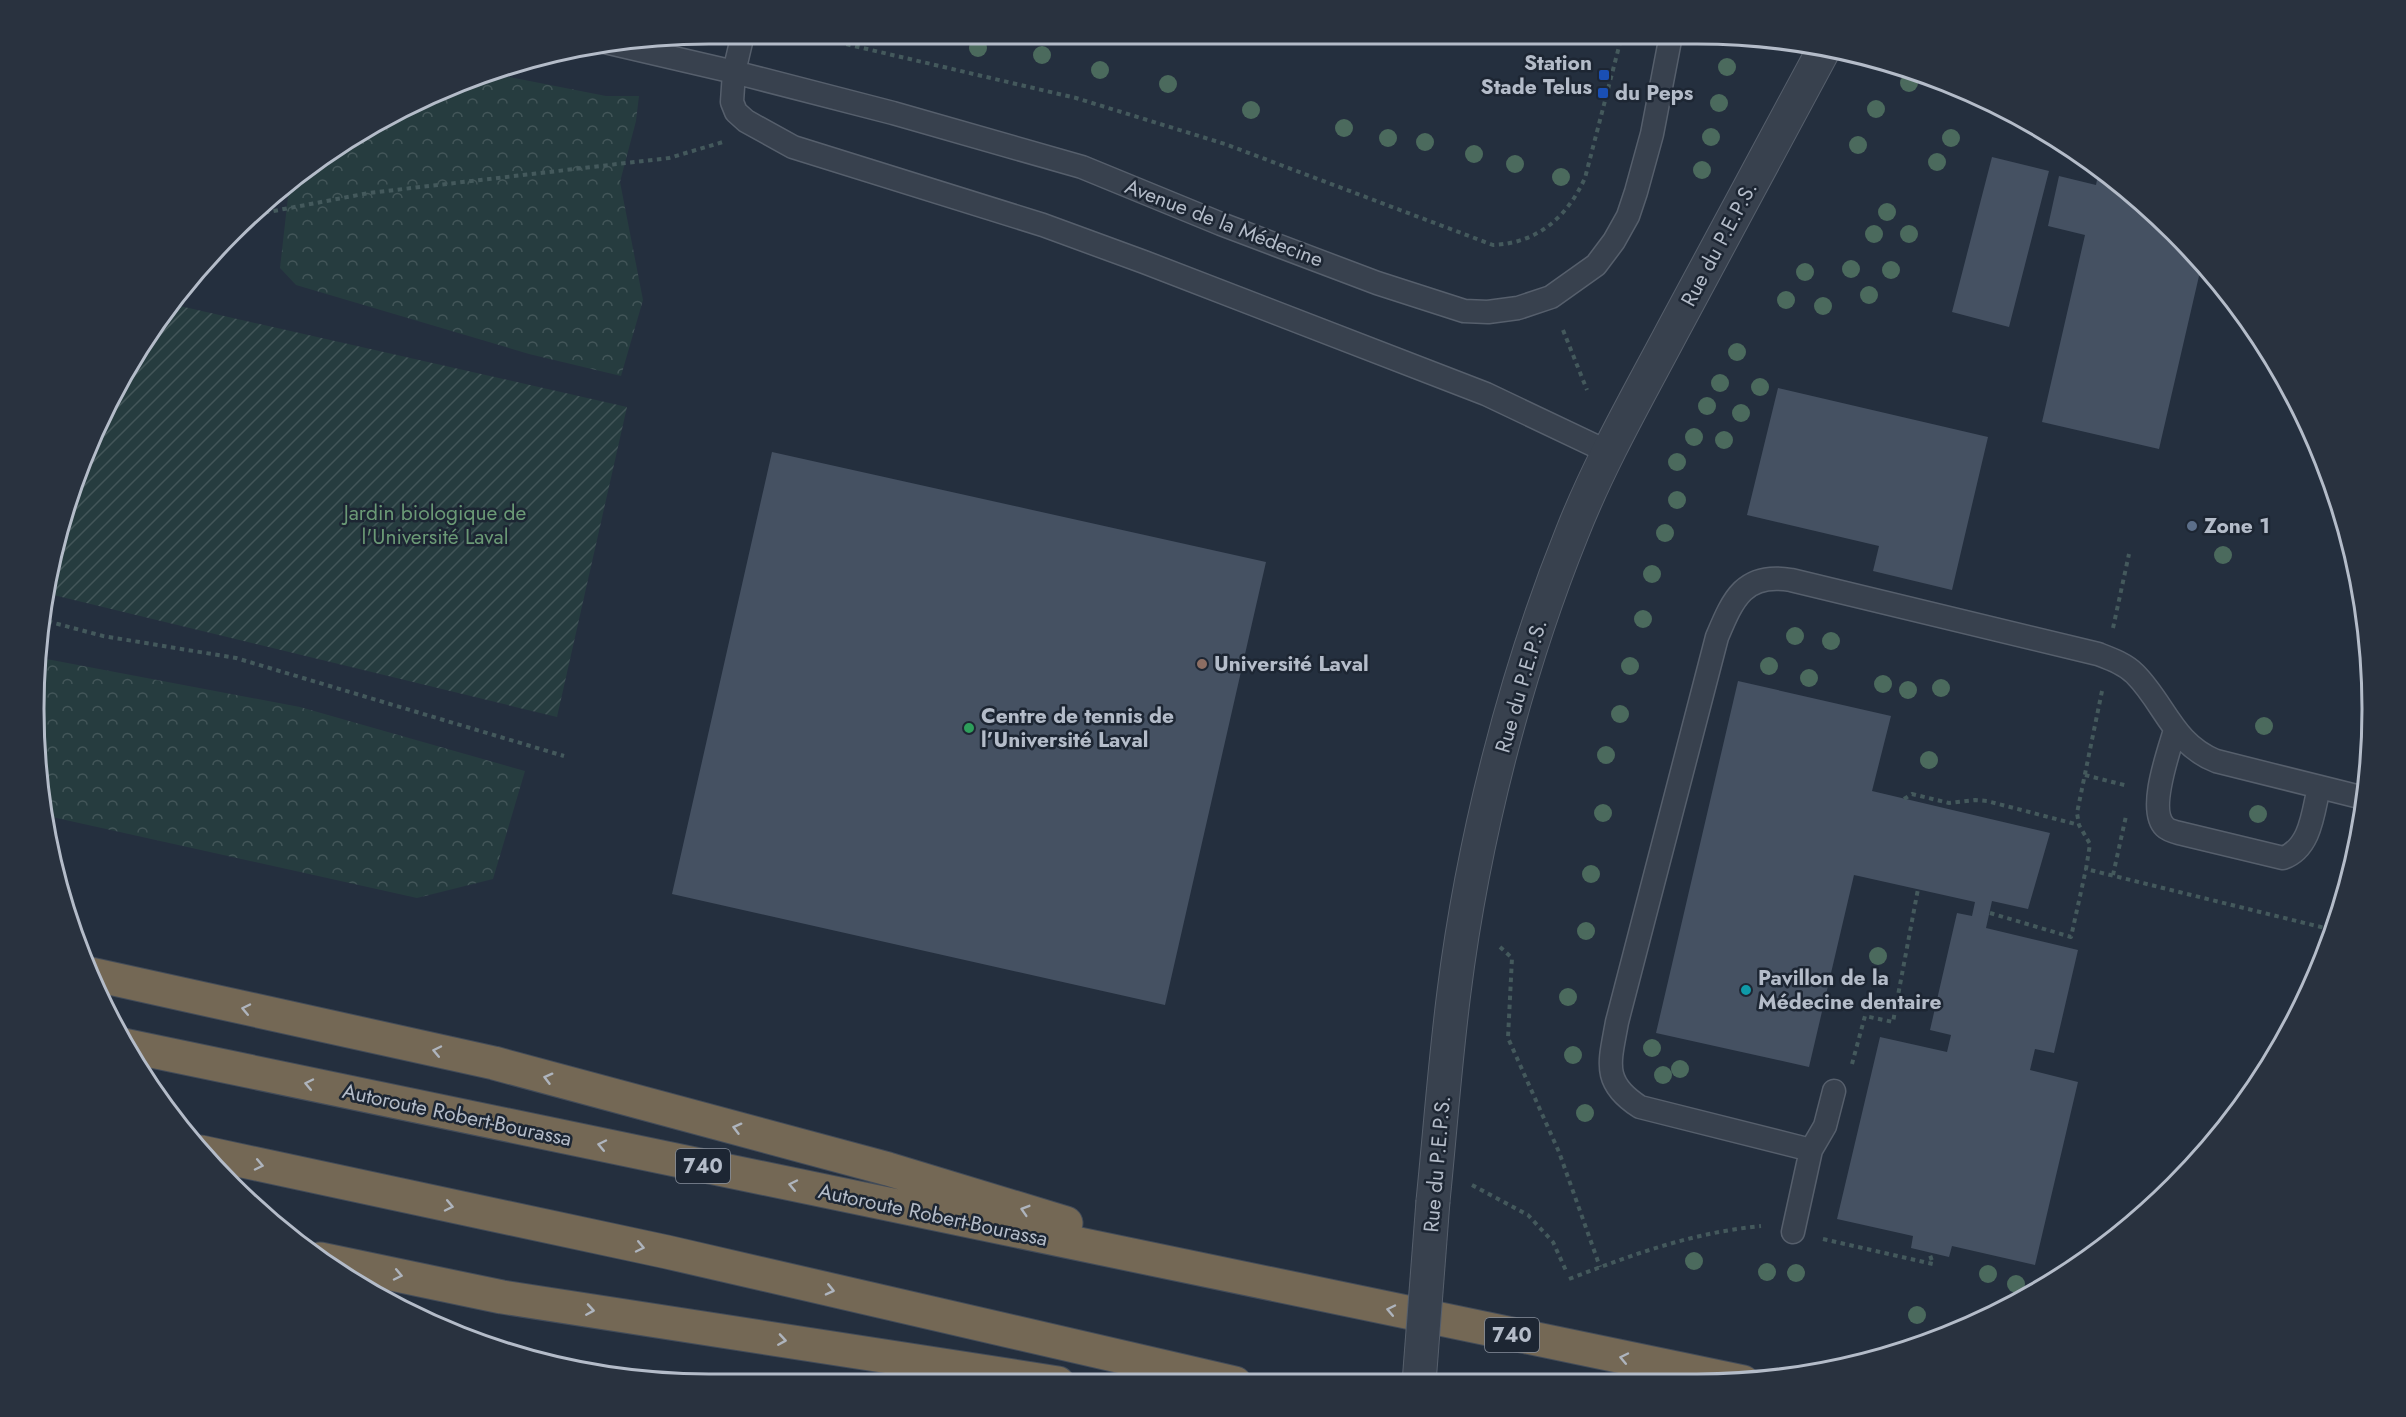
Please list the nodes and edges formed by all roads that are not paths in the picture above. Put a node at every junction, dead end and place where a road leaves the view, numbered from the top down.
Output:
1 (741, 44) edge
2 (1669, 44) edge
3 (631, 48) edge
4 (1821, 55) edge
5 (734, 72) junction
6 (1608, 453) junction
7 (2175, 730) junction
8 (2319, 787) junction
9 (2357, 796) edge
10 (100, 976) edge
11 (137, 1048) edge
12 (1834, 1091) dead end
13 (1811, 1150) junction
14 (217, 1155) edge
15 (1794, 1227) road end
16 (344, 1264) edge
17 (1282, 1288) junction
18 (1000, 1374) edge
19 (1196, 1374) edge
20 (1420, 1374) edge
21 (1703, 1374) edge

1 - 5 lane
2 - 5 lane, Avenue de la Médecine
3 - 5 lane, Avenue de la Médecine
4 - 6 street, Rue du P.E.P.S.
5 - 6 lane
6 - 20 street, Rue du P.E.P.S., bridge
7 - 8 lane
7 - 8 lane
7 - 13 lane
8 - 9 lane
17 -> 10 highway
17 -> 11 highway, Autoroute Robert-Bourassa / 740
12 - 13 lane
13 - 15 lane
14 -> 19 highway
16 -> 18 highway
21 -> 17 highway, Autoroute Robert-Bourassa / 740

